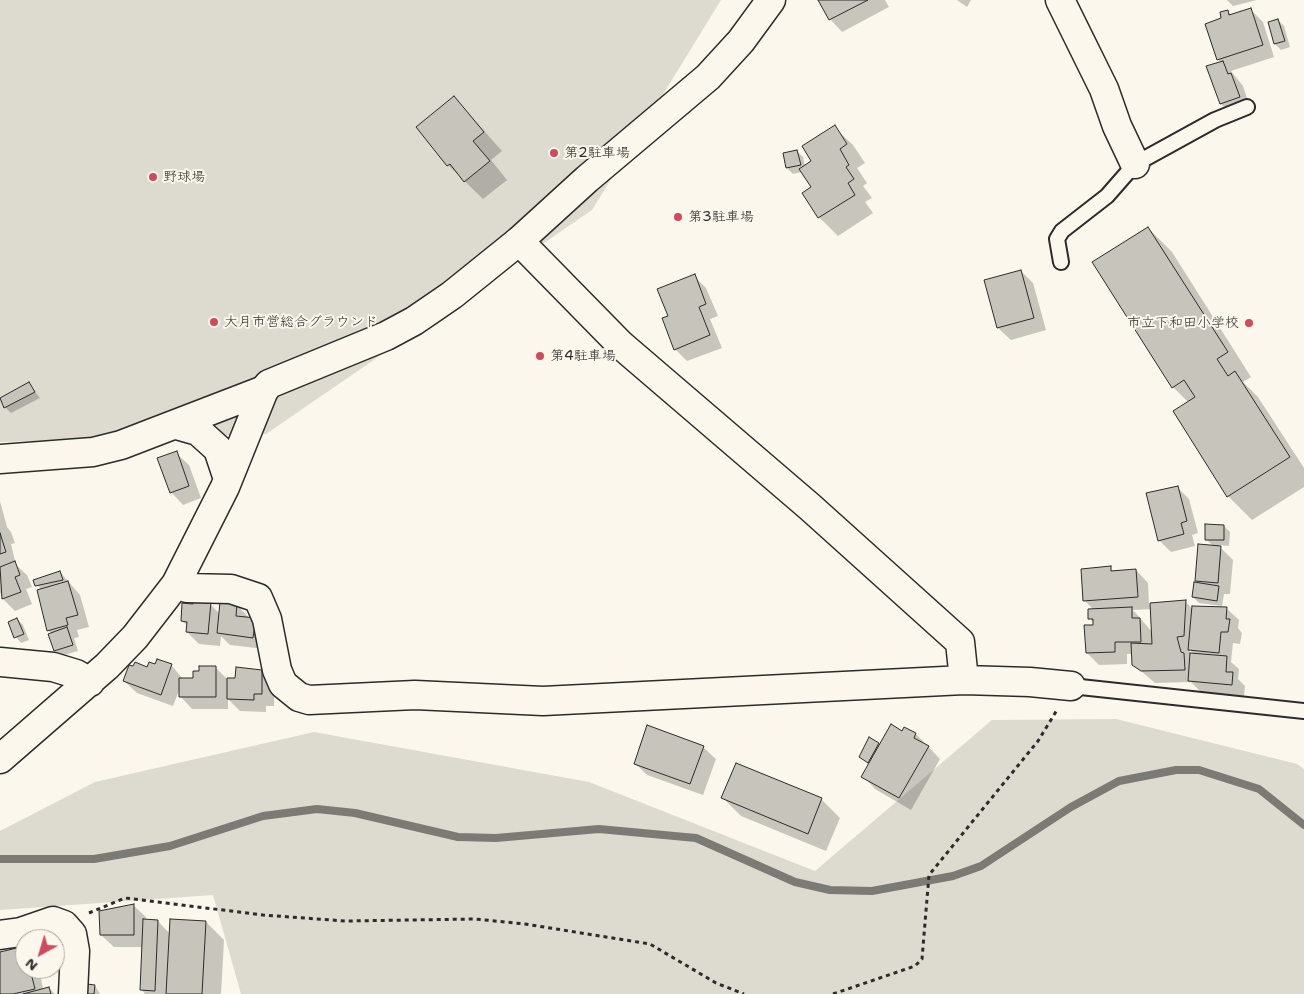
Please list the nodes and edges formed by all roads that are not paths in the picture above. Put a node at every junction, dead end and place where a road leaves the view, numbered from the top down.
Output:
1 (771, 0) edge
2 (1060, 0) edge
3 (1247, 107) dead end
4 (1135, 164) junction
5 (518, 241) junction
6 (1061, 262) dead end
7 (264, 390) junction
8 (177, 425) junction
9 (0, 459) edge
10 (228, 479) junction
11 (176, 584) junction
12 (0, 662) edge
13 (964, 680) junction
14 (90, 682) junction
15 (1071, 686) joint
16 (1304, 711) edge
17 (0, 759) edge
18 (0, 935) edge
19 (73, 994) edge

1 - 5 street
2 - 4 street
3 - 4 lane
4 - 6 lane
5 - 7 street
5 - 13 street
7 - 8 street
7 - 10 street
8 - 9 street
8 - 10 street
10 - 11 street
11 - 13 street
11 - 14 street
12 - 14 street
13 - 15 street
14 - 17 street
15 - 16 lane
18 - 19 street

